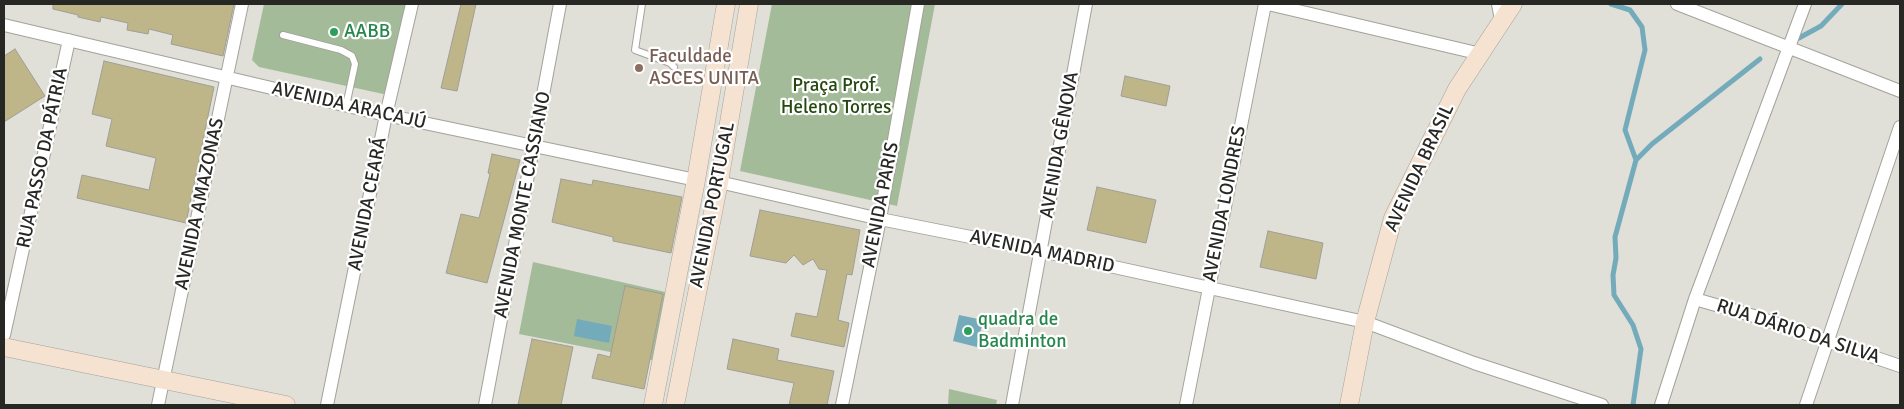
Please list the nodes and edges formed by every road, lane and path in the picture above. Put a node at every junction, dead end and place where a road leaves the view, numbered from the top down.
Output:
1 (242, 4) edge
2 (412, 4) edge
3 (560, 4) edge
4 (642, 4) edge
5 (726, 4) edge
6 (749, 4) edge
7 (918, 4) edge
8 (1086, 4) edge
9 (1267, 4) edge
10 (1513, 4) edge
11 (1677, 4) edge
12 (1805, 4) edge
13 (1500, 12) edge
14 (4, 25) edge
15 (283, 35) dead end
16 (69, 40) junction
17 (1788, 48) junction
18 (1481, 54) junction
19 (674, 67) dead end
20 (226, 76) junction
21 (1900, 92) edge
22 (346, 106) junction
23 (386, 115) junction
24 (1900, 128) edge
25 (535, 146) junction
26 (696, 180) junction
27 (719, 182) junction
28 (880, 219) junction
29 (1041, 251) junction
30 (1208, 287) junction
31 (1695, 299) junction
32 (1365, 322) junction
33 (4, 335) edge
34 (1827, 341) junction
35 (4, 347) edge
36 (1900, 366) edge
37 (164, 381) junction
38 (158, 405) edge
39 (286, 405) edge
40 (327, 405) edge
41 (484, 405) edge
42 (653, 405) edge
43 (675, 405) edge
44 (842, 405) edge
45 (1012, 405) edge
46 (1186, 405) edge
47 (1349, 405) edge
48 (1602, 405) edge
49 (1661, 405) edge
50 (1806, 405) edge

1 - 20 street, AVENIDA AMAZONAS
2 - 23 street, AVENIDA CEARÁ
3 - 25 street, AVENIDA MONTE CASSIANO
4 - 19 lane
5 - 26 street, AVENIDA PORTUGAL
6 - 27 street, AVENIDA PORTUGAL
7 - 28 street, AVENIDA PARIS
8 - 29 street, AVENIDA GÊNOVA
9 - 18 street
9 - 30 street, AVENIDA LONDRES
10 - 13 street, AVENIDA BRASIL
11 - 17 street
12 - 17 street
13 - 18 street, AVENIDA BRASIL
14 - 16 street, AVENIDA ARACAJÚ
15 - 22 lane
16 - 20 street, AVENIDA ARACAJÚ
16 - 33 street, RUA PASSO DA PÁTRIA
17 - 21 street
17 - 31 street
18 - 32 street, AVENIDA BRASIL
20 - 22 street, AVENIDA ARACAJÚ
20 - 37 street, AVENIDA AMAZONAS
22 - 23 street, AVENIDA ARACAJÚ
23 - 25 street, AVENIDA ARACAJÚ
23 - 40 street, AVENIDA CEARÁ
24 - 34 street
25 - 26 street, AVENIDA ARACAJÚ
25 - 41 street, AVENIDA MONTE CASSIANO
26 - 42 street, AVENIDA PORTUGAL
27 - 28 street, AVENIDA MADRID
27 - 43 street, AVENIDA PORTUGAL
28 - 29 street, AVENIDA MADRID
28 - 44 street, AVENIDA PARIS
29 - 30 street, AVENIDA MADRID
29 - 45 street, AVENIDA GÊNOVA
30 - 32 street, AVENIDA MADRID
30 - 46 street, AVENIDA LONDRES
31 - 34 street, RUA DÁRIO DA SILVA
31 - 49 street
32 - 47 street, AVENIDA BRASIL
32 - 48 street, AVENIDA MADRID
34 - 36 street, RUA DÁRIO DA SILVA
34 - 50 street
35 - 37 street
37 - 38 street, AVENIDA AMAZONAS
37 - 39 street

